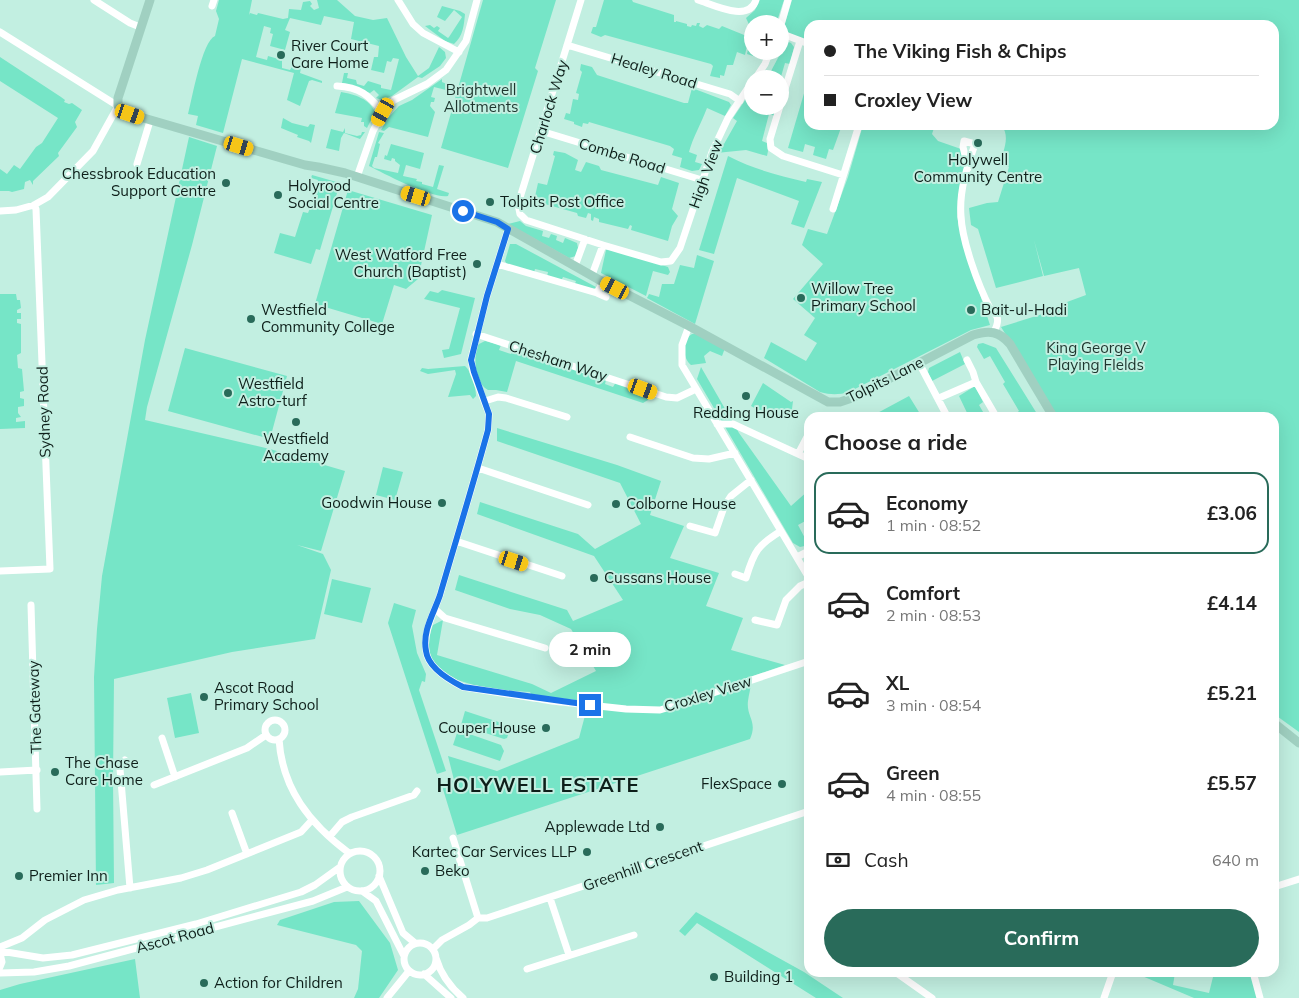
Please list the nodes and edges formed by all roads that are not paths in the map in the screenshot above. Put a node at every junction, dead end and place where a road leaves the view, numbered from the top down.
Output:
1 (94, 0) edge
2 (150, 0) edge
3 (398, 0) edge
4 (477, 0) edge
5 (581, 0) edge
6 (698, 0) edge
7 (756, 0) edge
8 (788, 0) edge
9 (784, 15) edge
10 (140, 27) junction
11 (0, 32) edge
12 (789, 37) edge
13 (800, 41) junction
14 (804, 42) edge
15 (568, 45) junction
16 (459, 52) junction
17 (789, 77) edge
18 (337, 86) dead end
19 (744, 95) edge
20 (740, 101) junction
21 (118, 106) junction
22 (383, 112) junction
23 (777, 115) edge
24 (150, 122) junction
25 (857, 130) edge
26 (541, 131) junction
27 (137, 164) dead end
28 (968, 168) dead end
29 (843, 175) junction
30 (357, 177) junction
31 (702, 180) junction
32 (34, 205) junction
33 (833, 209) dead end
34 (0, 210) edge
35 (508, 229) junction
36 (586, 240) junction
37 (603, 246) junction
38 (497, 264) junction
39 (575, 266) junction
40 (592, 275) junction
41 (603, 282) junction
42 (597, 293) junction
43 (606, 297) dead end
44 (689, 326) junction
45 (994, 332) junction
46 (476, 334) junction
47 (967, 360) dead end
48 (919, 362) junction
49 (976, 382) junction
50 (696, 389) junction
51 (939, 398) junction
52 (485, 401) junction
53 (945, 412) edge
54 (994, 412) edge
55 (1050, 412) edge
56 (567, 417) dead end
57 (717, 424) junction
58 (630, 436) dead end
59 (804, 443) edge
60 (736, 453) junction
61 (798, 454) junction
62 (804, 457) edge
63 (478, 468) junction
64 (752, 480) junction
65 (588, 505) dead end
66 (690, 526) dead end
67 (781, 531) junction
68 (456, 541) junction
69 (804, 553) edge
70 (797, 557) junction
71 (804, 570) edge
72 (0, 571) edge
73 (735, 574) dead end
74 (562, 576) dead end
75 (804, 584) edge
76 (31, 605) dead end
77 (435, 609) junction
78 (755, 620) dead end
79 (545, 648) dead end
80 (804, 663) edge
81 (1279, 727) edge
82 (266, 735) junction
83 (162, 738) dead end
84 (279, 739) junction
85 (1299, 743) edge
86 (125, 760) dead end
87 (37, 770) junction
88 (0, 772) edge
89 (175, 777) junction
90 (154, 785) dead end
91 (417, 791) dead end
92 (38, 809) dead end
93 (232, 813) dead end
94 (804, 814) edge
95 (312, 820) junction
96 (330, 836) junction
97 (453, 838) dead end
98 (349, 853) junction
99 (247, 854) junction
100 (340, 867) junction
101 (379, 876) junction
102 (1299, 879) edge
103 (1279, 885) edge
104 (347, 887) junction
105 (130, 888) junction
106 (362, 891) junction
107 (550, 898) junction
108 (478, 918) junction
109 (634, 935) dead end
110 (415, 943) junction
111 (433, 949) junction
112 (0, 950) edge
113 (569, 955) junction
114 (404, 956) junction
115 (436, 958) junction
116 (0, 967) edge
117 (527, 969) dead end
118 (409, 971) junction
119 (0, 973) edge
120 (424, 974) junction
121 (902, 977) edge
122 (1111, 977) edge
123 (1254, 977) edge
124 (387, 998) edge
125 (451, 998) edge
126 (463, 998) edge
127 (932, 998) edge
128 (1104, 998) edge
129 (1260, 998) edge

1 - 10 street
2 - 10 main road
3 - 16 street
4 - 16 street
5 - 15 street, Charlock Way
6 - 7 street
8 - 9 street
10 - 21 main road
11 - 21 street
12 - 13 street
13 - 14 street
13 - 17 street
15 - 20 street, Healey Road
15 - 26 street, Charlock Way
16 - 22 street
18 - 22 street
19 - 20 street, High View
20 - 31 street, High View
21 - 24 main road, Tolpits Lane
21 - 32 street
22 - 30 street
23 - 29 street
24 - 27 street
24 - 30 main road, Tolpits Lane
25 - 29 street
26 - 31 street, Combe Road
26 - 36 street, Charlock Way
28 - 45 street
29 - 33 street
30 - 35 main road, Tolpits Lane
31 - 37 street, High View
32 - 34 street
32 - 72 street, Sydney Road
35 - 38 street, Croxley View
35 - 39 main road, Tolpits Lane
36 - 37 street
36 - 39 street
37 - 40 street
38 - 42 street
38 - 46 street, Croxley View
39 - 40 main road, Tolpits Lane
40 - 41 main road, Tolpits Lane
41 - 42 street
41 - 44 main road, Tolpits Lane
42 - 43 street
44 - 48 main road, Tolpits Lane
44 - 50 street
45 - 48 main road, Tolpits Lane
45 - 55 main road
46 - 50 street, Chesham Way
46 - 52 street, Croxley View
47 - 49 street
48 - 51 street
49 - 51 street
49 - 54 street
50 - 57 street
51 - 53 street
52 - 56 street
52 - 63 street, Croxley View
57 - 60 street
57 - 61 street
58 - 60 street
59 - 61 street
60 - 64 street
61 - 62 street
63 - 65 street
63 - 68 street, Croxley View
64 - 66 street
64 - 67 street
67 - 70 street
67 - 73 street
68 - 74 street
68 - 77 street, Croxley View
69 - 70 street
70 - 71 street
75 - 78 street
76 - 87 street, The Gateway
77 - 79 street
77 - 80 street, Croxley View
81 - 85 main road
82 - 84 street
82 - 84 street
82 - 89 street
83 - 89 street
84 - 95 street
86 - 105 street
87 - 88 street
87 - 92 street, The Gateway
89 - 90 street
91 - 96 street
93 - 99 street
94 - 107 street, Greenhill Crescent
95 - 96 street
95 - 99 street
96 - 98 street
97 - 108 street
98 - 100 street
98 - 101 street
99 - 105 street
100 - 104 street
100 - 112 street, Ascot Road
101 - 106 street
101 - 110 street
102 - 103 street
104 - 106 street
104 - 119 street, Ascot Road
105 - 112 street
106 - 114 street
107 - 108 street, Greenhill Crescent
107 - 113 street
108 - 111 street, Greenhill Crescent
109 - 113 street
110 - 111 street
110 - 114 street
111 - 115 street
112 - 116 street
113 - 117 street
114 - 118 street
115 - 120 street
115 - 126 street
118 - 120 street
118 - 124 street
120 - 125 street
121 - 127 street
122 - 128 street
123 - 129 street

